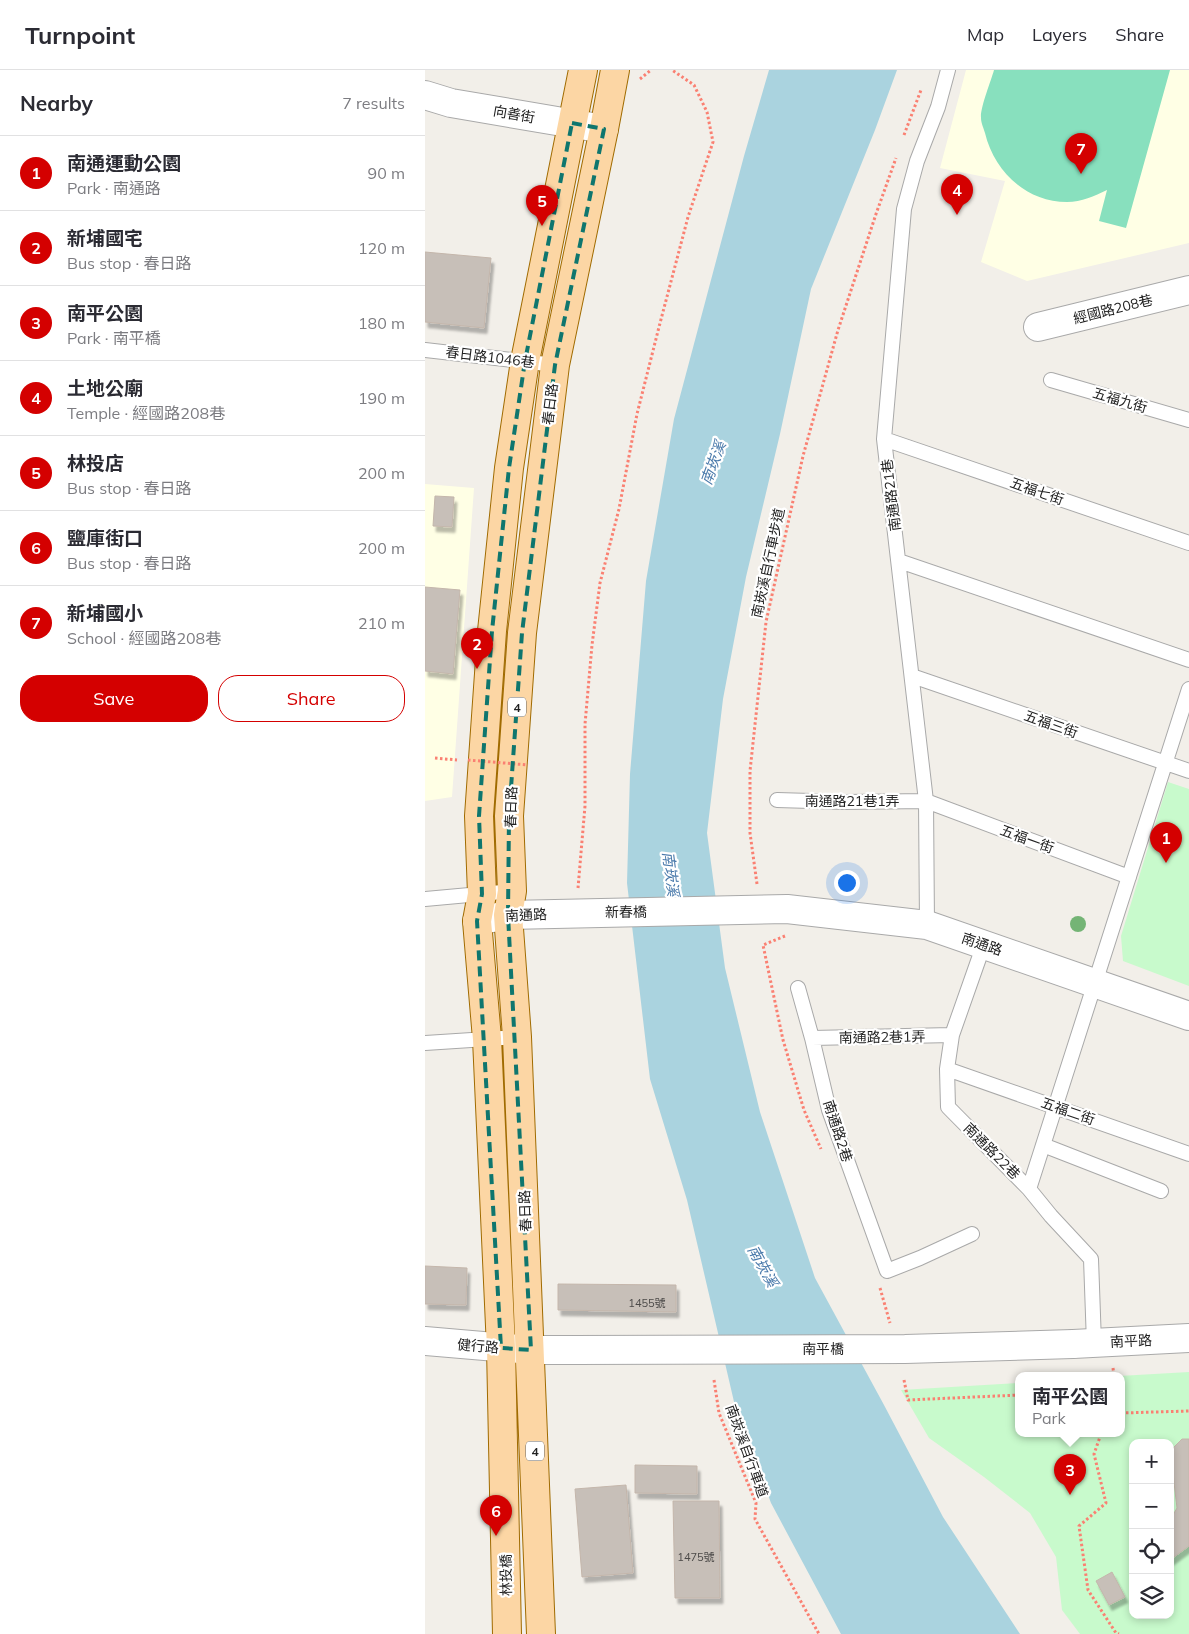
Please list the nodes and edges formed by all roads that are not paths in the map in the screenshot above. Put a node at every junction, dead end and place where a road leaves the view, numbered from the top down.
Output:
1 (583, 70) edge
2 (615, 70) edge
3 (948, 70) edge
4 (425, 95) edge
5 (572, 124) junction
6 (604, 129) junction
7 (1189, 290) edge
8 (1038, 327) dead end
9 (425, 350) edge
10 (525, 361) junction
11 (555, 365) junction
12 (1051, 380) dead end
13 (1189, 420) edge
14 (884, 438) junction
15 (1189, 543) edge
16 (899, 562) junction
17 (1189, 660) edge
18 (912, 676) junction
19 (1189, 689) edge
20 (1165, 763) junction
21 (1189, 771) edge
22 (777, 800) dead end
23 (926, 801) junction
24 (1129, 877) junction
25 (482, 894) junction
26 (425, 899) edge
27 (762, 899) joint
28 (510, 903) junction
29 (576, 913) joint
30 (477, 921) junction
31 (927, 925) junction
32 (984, 944) junction
33 (1095, 982) junction
34 (798, 988) dead end
35 (1189, 1016) edge
36 (952, 1035) junction
37 (517, 1037) junction
38 (813, 1038) junction
39 (487, 1039) junction
40 (425, 1043) edge
41 (947, 1069) junction
42 (1055, 1107) junction
43 (1043, 1145) junction
44 (1189, 1154) edge
45 (1029, 1189) junction
46 (1161, 1191) dead end
47 (972, 1234) dead end
48 (1189, 1338) edge
49 (425, 1341) edge
50 (1083, 1343) junction
51 (501, 1348) junction
52 (531, 1350) junction
53 (507, 1621) edge
54 (541, 1624) edge

1 - 5 main road
2 - 6 main road, 春日路 / 4
3 - 14 lane, 南通路21巷
4 - 5 street, 向善街
5 - 6 street, 向善街
5 - 10 main road
6 - 11 main road, 春日路 / 4
7 - 8 street, 經國路208巷
9 - 10 lane, 春日路1046巷
10 - 11 lane, 春日路1046巷
10 - 25 main road
11 - 28 main road, 春日路 / 4
12 - 13 lane, 五福九街
14 - 15 lane, 五福七街
14 - 16 lane, 南通路21巷
16 - 17 lane
16 - 18 lane, 南通路21巷
18 - 20 lane, 五福三街
18 - 23 lane, 南通路21巷
19 - 20 lane
20 - 21 lane, 五福三街
20 - 24 lane
22 - 23 lane, 南通路21巷1弄
23 - 24 lane, 五福一街
23 - 31 lane, 南通路21巷
24 - 33 lane
25 - 26 lane
25 - 28 lane
25 - 30 main road
27 - 29 street, 新春橋
27 - 31 street, 南通路
28 - 29 street, 南通路
28 - 30 street, 南通路
28 - 37 main road, 春日路 / 4
30 - 39 main road
31 - 32 street, 南通路
32 - 33 street, 南通路
32 - 36 lane, 南通路22巷
33 - 35 street, 南通路
33 - 42 lane
34 - 38 lane, 南通路2巷
36 - 38 lane, 南通路2巷1弄
36 - 41 lane, 南通路22巷
37 - 39 lane
37 - 52 main road, 春日路 / 4
38 - 47 lane, 南通路2巷
39 - 40 lane
39 - 51 main road
41 - 42 lane, 五福二街
41 - 45 lane, 南通路22巷
42 - 43 lane
42 - 44 lane, 五福二街
43 - 45 lane
43 - 46 lane
45 - 50 lane, 南通路22巷
48 - 50 street, 南平路
49 - 51 street, 健行路
50 - 52 street, 南平橋, bridge
51 - 52 street, 健行路
51 - 53 main road, 林投橋
52 - 54 main road, 春日路 / 4

